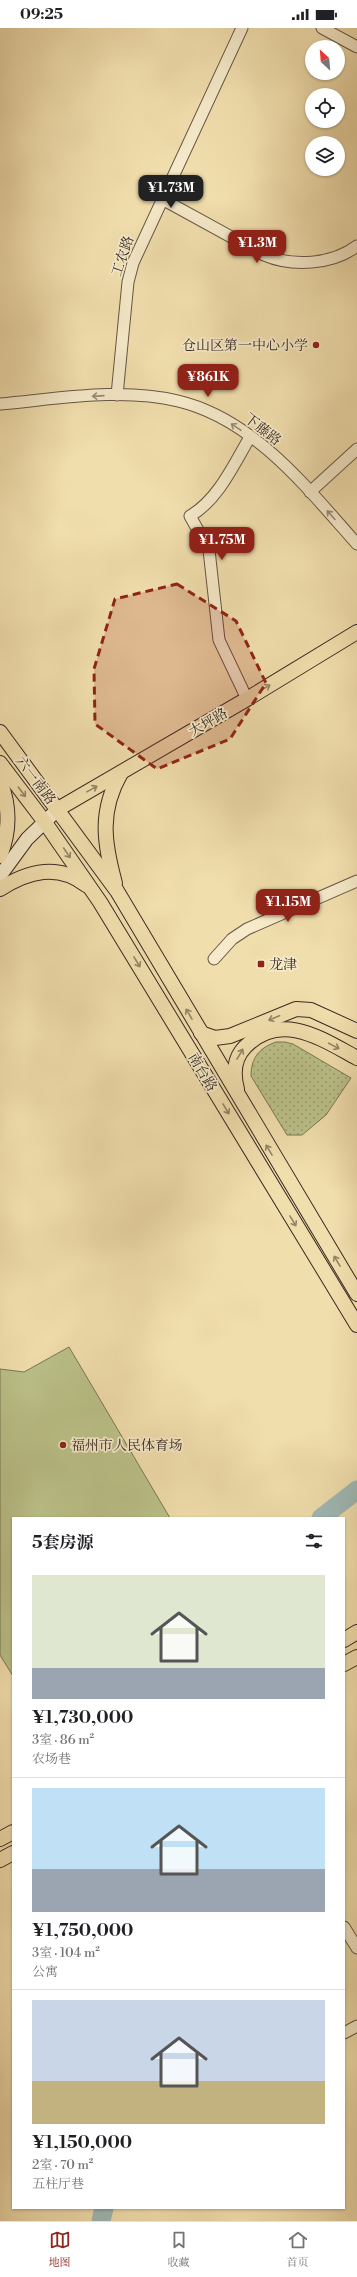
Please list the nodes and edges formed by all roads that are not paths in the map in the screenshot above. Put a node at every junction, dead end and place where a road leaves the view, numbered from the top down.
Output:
1 (242, 28) edge
2 (322, 28) edge
3 (357, 47) edge
4 (162, 199) junction
5 (357, 246) edge
6 (117, 395) junction
7 (0, 404) edge
8 (250, 437) junction
9 (357, 450) edge
10 (310, 492) junction
11 (357, 544) edge
12 (357, 632) edge
13 (247, 699) junction
14 (0, 732) edge
15 (0, 763) edge
16 (121, 773) junction
17 (0, 781) edge
18 (58, 809) junction
19 (44, 821) junction
20 (0, 856) edge
21 (0, 876) edge
22 (357, 881) edge
23 (90, 888) junction
24 (0, 889) edge
25 (117, 891) junction
26 (214, 959) dead end
27 (357, 1031) edge
28 (201, 1033) junction
29 (357, 1058) edge
30 (242, 1105) junction
31 (357, 1294) edge
32 (357, 1326) edge
33 (357, 1632) edge
34 (345, 1639) edge
35 (357, 1657) edge
36 (345, 1663) edge
37 (12, 1833) edge
38 (0, 1839) edge
39 (12, 1854) edge
40 (0, 1860) edge
41 (345, 1930) edge
42 (357, 1948) edge
43 (357, 2026) edge
44 (345, 2032) edge

1 - 4 street, 工农路
2 - 3 street
4 - 5 street
4 - 6 street, 工农路
6 -> 7 street, 下藤路
8 -> 6 street, 下藤路
8 - 10 street, 下藤路
8 - 13 street
9 - 10 street
11 -> 10 street, 下藤路
13 -> 12 main road, 大坪路
13 - 16 main road, 大坪路
14 - 18 main road, 六一南路
15 -> 19 main road, 六一南路
18 -> 16 main road, 大坪路
16 - 25 main road
17 - 20 main road
18 - 19 main road
18 - 25 main road, 南台路
19 - 21 main road
19 -> 23 main road, 南台路
22 - 26 street
23 - 24 main road
23 -> 32 main road, 南台路
28 -> 25 main road, 南台路
27 -> 28 main road
28 - 30 main road, 南台路
30 -> 29 main road
31 -> 30 main road, 南台路
33 - 34 main road
35 - 36 main road
37 - 38 main road
39 - 40 main road
41 - 42 street
43 - 44 street

